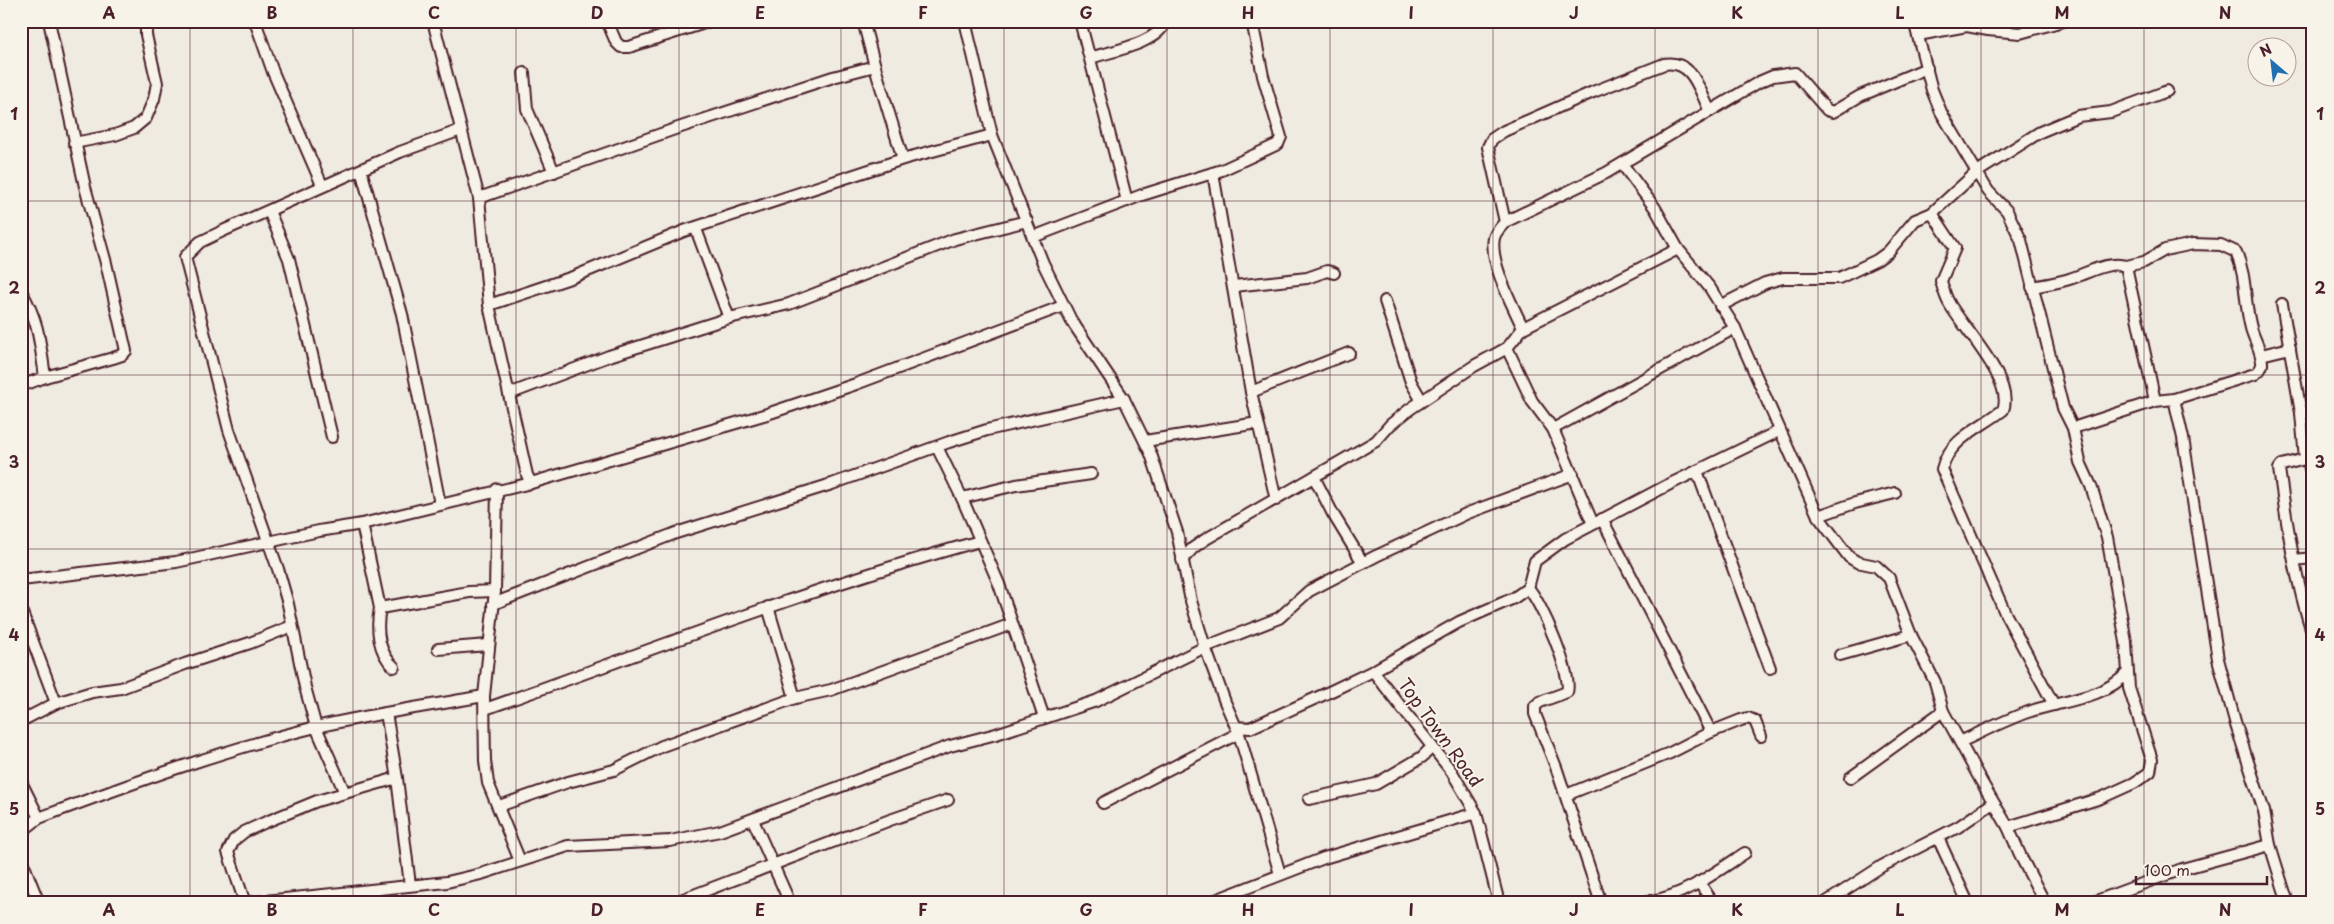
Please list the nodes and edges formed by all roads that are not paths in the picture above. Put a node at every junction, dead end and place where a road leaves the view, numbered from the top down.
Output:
1 (49, 21) edge
2 (146, 21) edge
3 (254, 21) edge
4 (433, 21) edge
5 (607, 21) edge
6 (711, 21) edge
7 (863, 21) edge
8 (965, 21) edge
9 (1080, 21) edge
10 (1166, 21) edge
11 (1252, 21) edge
12 (1914, 21) edge
13 (2063, 21) edge
14 (1918, 35) junction
15 (1090, 58) junction
16 (875, 66) junction
17 (1927, 68) junction
18 (524, 73) dead end
19 (2168, 90) dead end
20 (1710, 111) junction
21 (460, 130) junction
22 (992, 135) junction
23 (74, 143) junction
24 (903, 159) junction
25 (1622, 164) junction
26 (361, 170) junction
27 (554, 172) junction
28 (1977, 172) junction
29 (1213, 173) junction
30 (322, 185) junction
31 (479, 198) junction
32 (1127, 201) junction
33 (269, 211) junction
34 (1932, 213) junction
35 (1027, 221) junction
36 (1506, 222) junction
37 (696, 229) junction
38 (1033, 237) junction
39 (1678, 249) junction
40 (2126, 266) junction
41 (1334, 273) dead end
42 (1234, 286) junction
43 (2032, 287) junction
44 (21, 291) edge
45 (1385, 301) dead end
46 (2282, 304) dead end
47 (489, 305) junction
48 (1063, 306) junction
49 (1720, 306) junction
50 (729, 318) junction
51 (1524, 328) junction
52 (1735, 328) junction
53 (1506, 348) junction
54 (2290, 348) junction
55 (1349, 353) dead end
56 (2261, 355) junction
57 (45, 377) junction
58 (21, 386) edge
59 (1251, 392) junction
60 (509, 394) junction
61 (1124, 399) junction
62 (2174, 399) junction
63 (1422, 401) junction
64 (2155, 401) junction
65 (2313, 411) edge
66 (2301, 413) junction
67 (1258, 423) junction
68 (2073, 428) junction
69 (1553, 429) junction
70 (1780, 431) junction
71 (332, 437) dead end
72 (1145, 441) junction
73 (937, 447) junction
74 (2306, 456) junction
75 (1697, 471) junction
76 (1090, 474) dead end
77 (1573, 474) junction
78 (1314, 477) junction
79 (2313, 481) edge
80 (531, 483) junction
81 (497, 489) junction
82 (1895, 493) dead end
83 (962, 498) junction
84 (1276, 500) junction
85 (440, 504) junction
86 (1818, 516) junction
87 (1597, 522) junction
88 (362, 524) junction
89 (980, 541) junction
90 (269, 543) junction
91 (2313, 558) edge
92 (1182, 560) junction
93 (2294, 560) junction
94 (1363, 563) junction
95 (21, 580) edge
96 (1528, 588) junction
97 (495, 591) junction
98 (493, 604) junction
99 (768, 607) junction
100 (380, 608) junction
101 (21, 610) edge
102 (1012, 624) junction
103 (292, 626) junction
104 (1912, 635) junction
105 (2313, 635) edge
106 (488, 645) junction
107 (1205, 647) junction
108 (438, 649) dead end
109 (1840, 655) dead end
110 (394, 667) dead end
111 (1770, 668) dead end
112 (1374, 671) junction
113 (2128, 673) junction
114 (484, 696) junction
115 (795, 698) junction
116 (56, 703) junction
117 (2054, 704) junction
118 (485, 709) junction
119 (1943, 711) junction
120 (386, 713) junction
121 (1044, 718) junction
122 (21, 721) edge
123 (316, 728) junction
124 (1238, 730) junction
125 (1711, 732) junction
126 (1761, 736) dead end
127 (1960, 742) junction
128 (1432, 747) junction
129 (397, 778) junction
130 (1850, 778) dead end
131 (21, 782) edge
132 (345, 793) junction
133 (1566, 795) junction
134 (1309, 799) dead end
135 (948, 800) dead end
136 (1102, 803) dead end
137 (1993, 803) junction
138 (499, 806) junction
139 (1476, 813) junction
140 (39, 818) junction
141 (753, 820) junction
142 (2008, 828) junction
143 (21, 832) edge
144 (1938, 838) junction
145 (2270, 845) junction
146 (1745, 852) dead end
147 (21, 858) edge
148 (520, 860) junction
149 (772, 865) junction
150 (1280, 874) junction
151 (1699, 882) junction
152 (410, 885) junction
153 (265, 902) edge
154 (39, 903) edge
155 (245, 903) edge
156 (673, 903) edge
157 (790, 903) edge
158 (1208, 903) edge
159 (1499, 903) edge
160 (1601, 903) edge
161 (1623, 903) edge
162 (1713, 903) edge
163 (1825, 903) edge
164 (1968, 903) edge
165 (2045, 903) edge
166 (2091, 903) edge
167 (2288, 903) edge

1 - 23 street
2 - 23 street
3 - 30 street
4 - 21 street
5 - 6 street
7 - 16 street
8 - 22 street
9 - 15 street
10 - 15 street
11 - 29 street
12 - 14 street
13 - 14 street
14 - 17 street
15 - 32 street
16 - 24 street
16 - 27 street
17 - 20 street
17 - 28 street
18 - 27 street
19 - 28 street
20 - 25 street
20 - 36 street
21 - 26 street
21 - 31 street
22 - 24 street
22 - 35 street
23 - 57 street
24 - 37 street
25 - 36 street
25 - 39 street
26 - 30 street
26 - 85 street
27 - 31 street
28 - 34 street
28 - 43 street
29 - 32 street
29 - 42 street
30 - 33 street
31 - 47 street
32 - 38 street
33 - 71 street
33 - 90 street
34 - 49 street
34 - 117 street
35 - 38 street
35 - 50 street
36 - 51 street
37 - 47 street
37 - 50 street
38 - 48 street
39 - 49 street
39 - 51 street
40 - 43 street
40 - 56 street
40 - 64 street
41 - 42 street
42 - 59 street
43 - 68 street
44 - 57 street
45 - 63 street
46 - 54 street
47 - 60 street
48 - 61 street
48 - 80 street
49 - 52 street
50 - 60 street
51 - 53 street
52 - 69 street
52 - 70 street
53 - 63 street
53 - 69 street
54 - 56 street
54 - 66 street
55 - 59 street
56 - 62 street
57 - 58 street
59 - 67 street
60 - 80 street
61 - 72 street
61 - 73 street
62 - 64 street
62 - 145 street
63 - 78 street
64 - 68 street
65 - 66 street
66 - 74 street
67 - 72 street
67 - 84 street
68 - 113 street
69 - 77 street
70 - 75 street
70 - 86 street
72 - 92 street
73 - 83 street
73 - 98 street
74 - 79 street
74 - 93 street
75 - 87 street
75 - 111 street
76 - 83 street
77 - 87 street
77 - 94 street
78 - 84 street
78 - 94 street
80 - 81 street
81 - 85 street
81 - 97 street
82 - 86 street
83 - 89 street
84 - 92 street
85 - 88 street
86 - 104 street
87 - 96 street
87 - 125 street
88 - 90 street
88 - 100 street
89 - 99 street
89 - 102 street
90 - 95 street
90 - 103 street
91 - 93 street
92 - 107 street
93 - 105 street
94 - 107 street
96 - 112 street
96 - 133 street
97 - 98 street
97 - 100 street
98 - 106 street
99 - 115 street
99 - 118 street
100 - 110 street
101 - 116 street
102 - 115 street
102 - 121 street
103 - 116 street
103 - 123 street
104 - 109 street
104 - 119 street
106 - 108 street
106 - 114 street
107 - 121 street
107 - 124 street
112 - 124 street
112 - 128 street, Top Town Road
113 - 117 street
113 - 142 street
114 - 118 street
114 - 120 street
115 - 138 street
116 - 122 street
117 - 127 street
118 - 138 street
119 - 127 street
119 - 130 street
120 - 123 street
120 - 129 street
121 - 141 street
123 - 132 street
123 - 140 street
124 - 136 street
124 - 150 street
125 - 126 street
125 - 133 street
127 - 137 street
128 - 134 street
128 - 139 street, Top Town Road
129 - 132 street
129 - 152 street
131 - 140 street
132 - 155 street
133 - 160 street
135 - 149 street
137 - 142 street
137 - 144 street
138 - 148 street
139 - 150 street
139 - 159 street, Top Town Road
140 - 143 street
141 - 148 street
141 - 149 street
142 - 165 street
144 - 163 street
144 - 164 street
145 - 166 street
145 - 167 street
146 - 151 street
147 - 154 street
148 - 152 street
149 - 156 street
149 - 157 street
150 - 158 street
151 - 161 street
151 - 162 street
152 - 153 street
153 - 155 street

